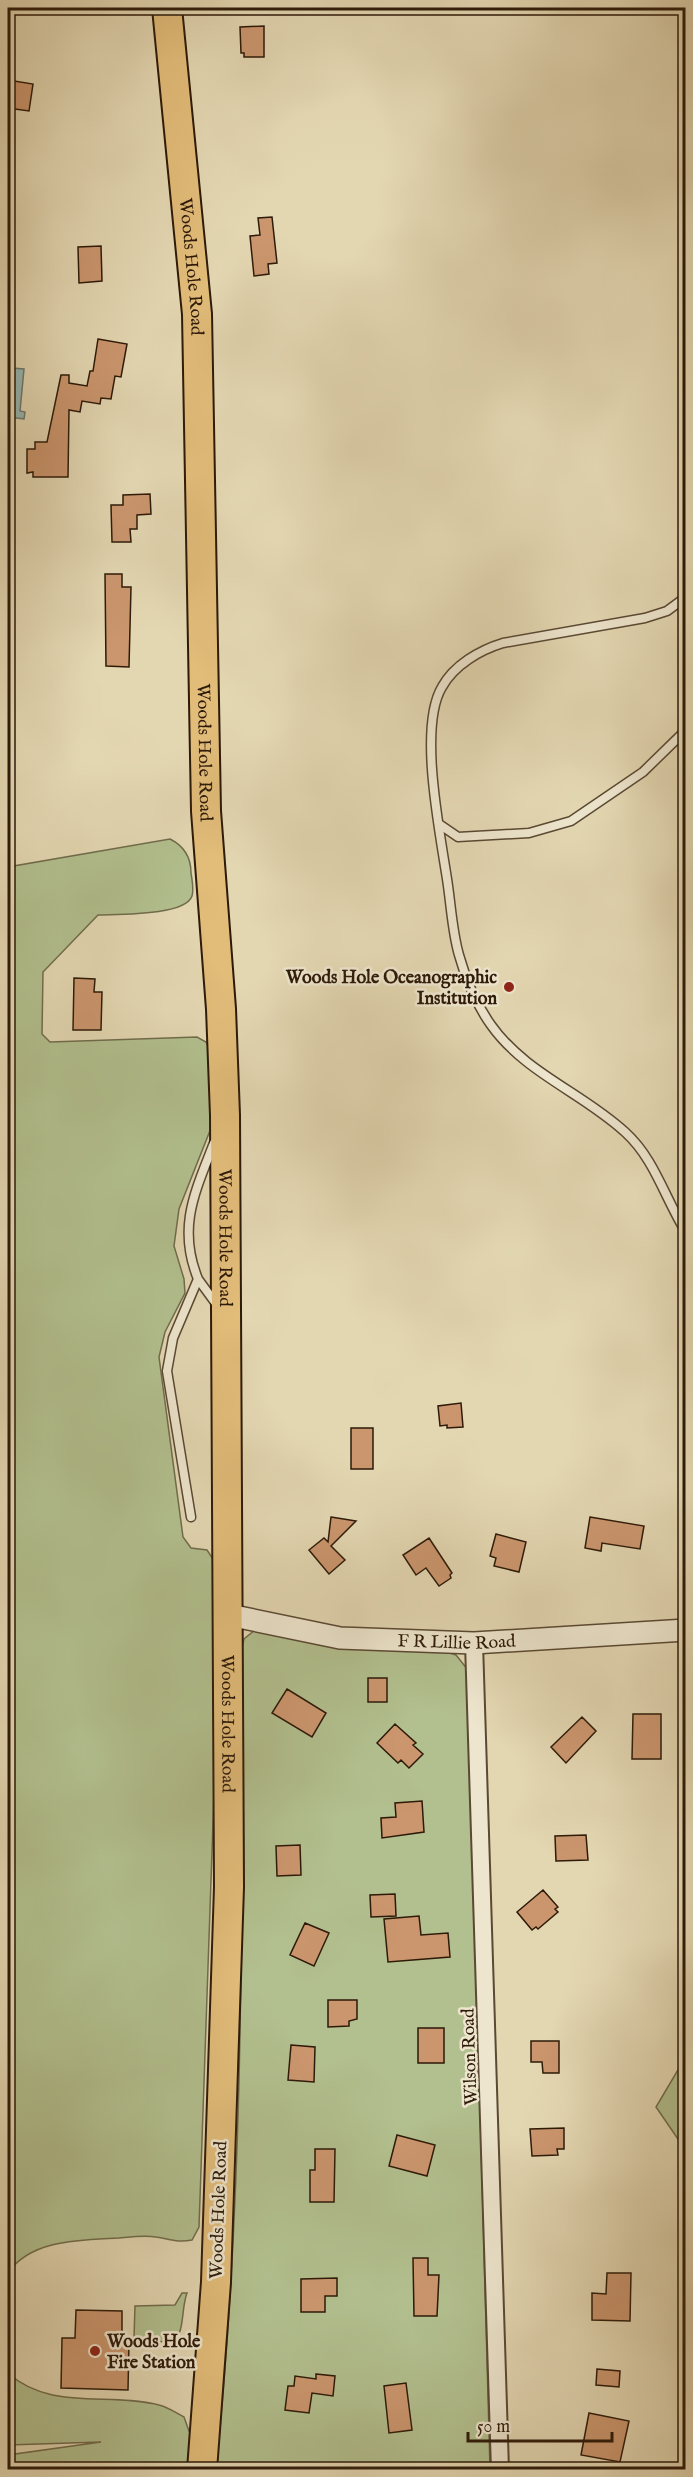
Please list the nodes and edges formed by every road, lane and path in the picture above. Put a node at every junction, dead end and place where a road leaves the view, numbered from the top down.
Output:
1 (167, 8) edge
2 (686, 597) edge
3 (686, 730) edge
4 (439, 824) junction
5 (225, 1115) junction
6 (686, 1232) edge
7 (198, 1279) junction
8 (227, 1318) junction
9 (191, 1517) dead end
10 (229, 1615) junction
11 (686, 1630) edge
12 (474, 1643) junction
13 (202, 2469) edge
14 (500, 2469) edge

1 - 5 highway, Woods Hole Road
2 - 4 lane
3 - 4 lane
4 - 6 lane
5 - 7 lane
5 - 8 highway, Woods Hole Road
7 - 8 lane
7 - 9 lane
8 - 10 highway, Woods Hole Road
10 - 12 street, F R Lillie Road
10 - 13 highway, Woods Hole Road
11 - 12 street, F R Lillie Road
12 - 14 street, Wilson Road

